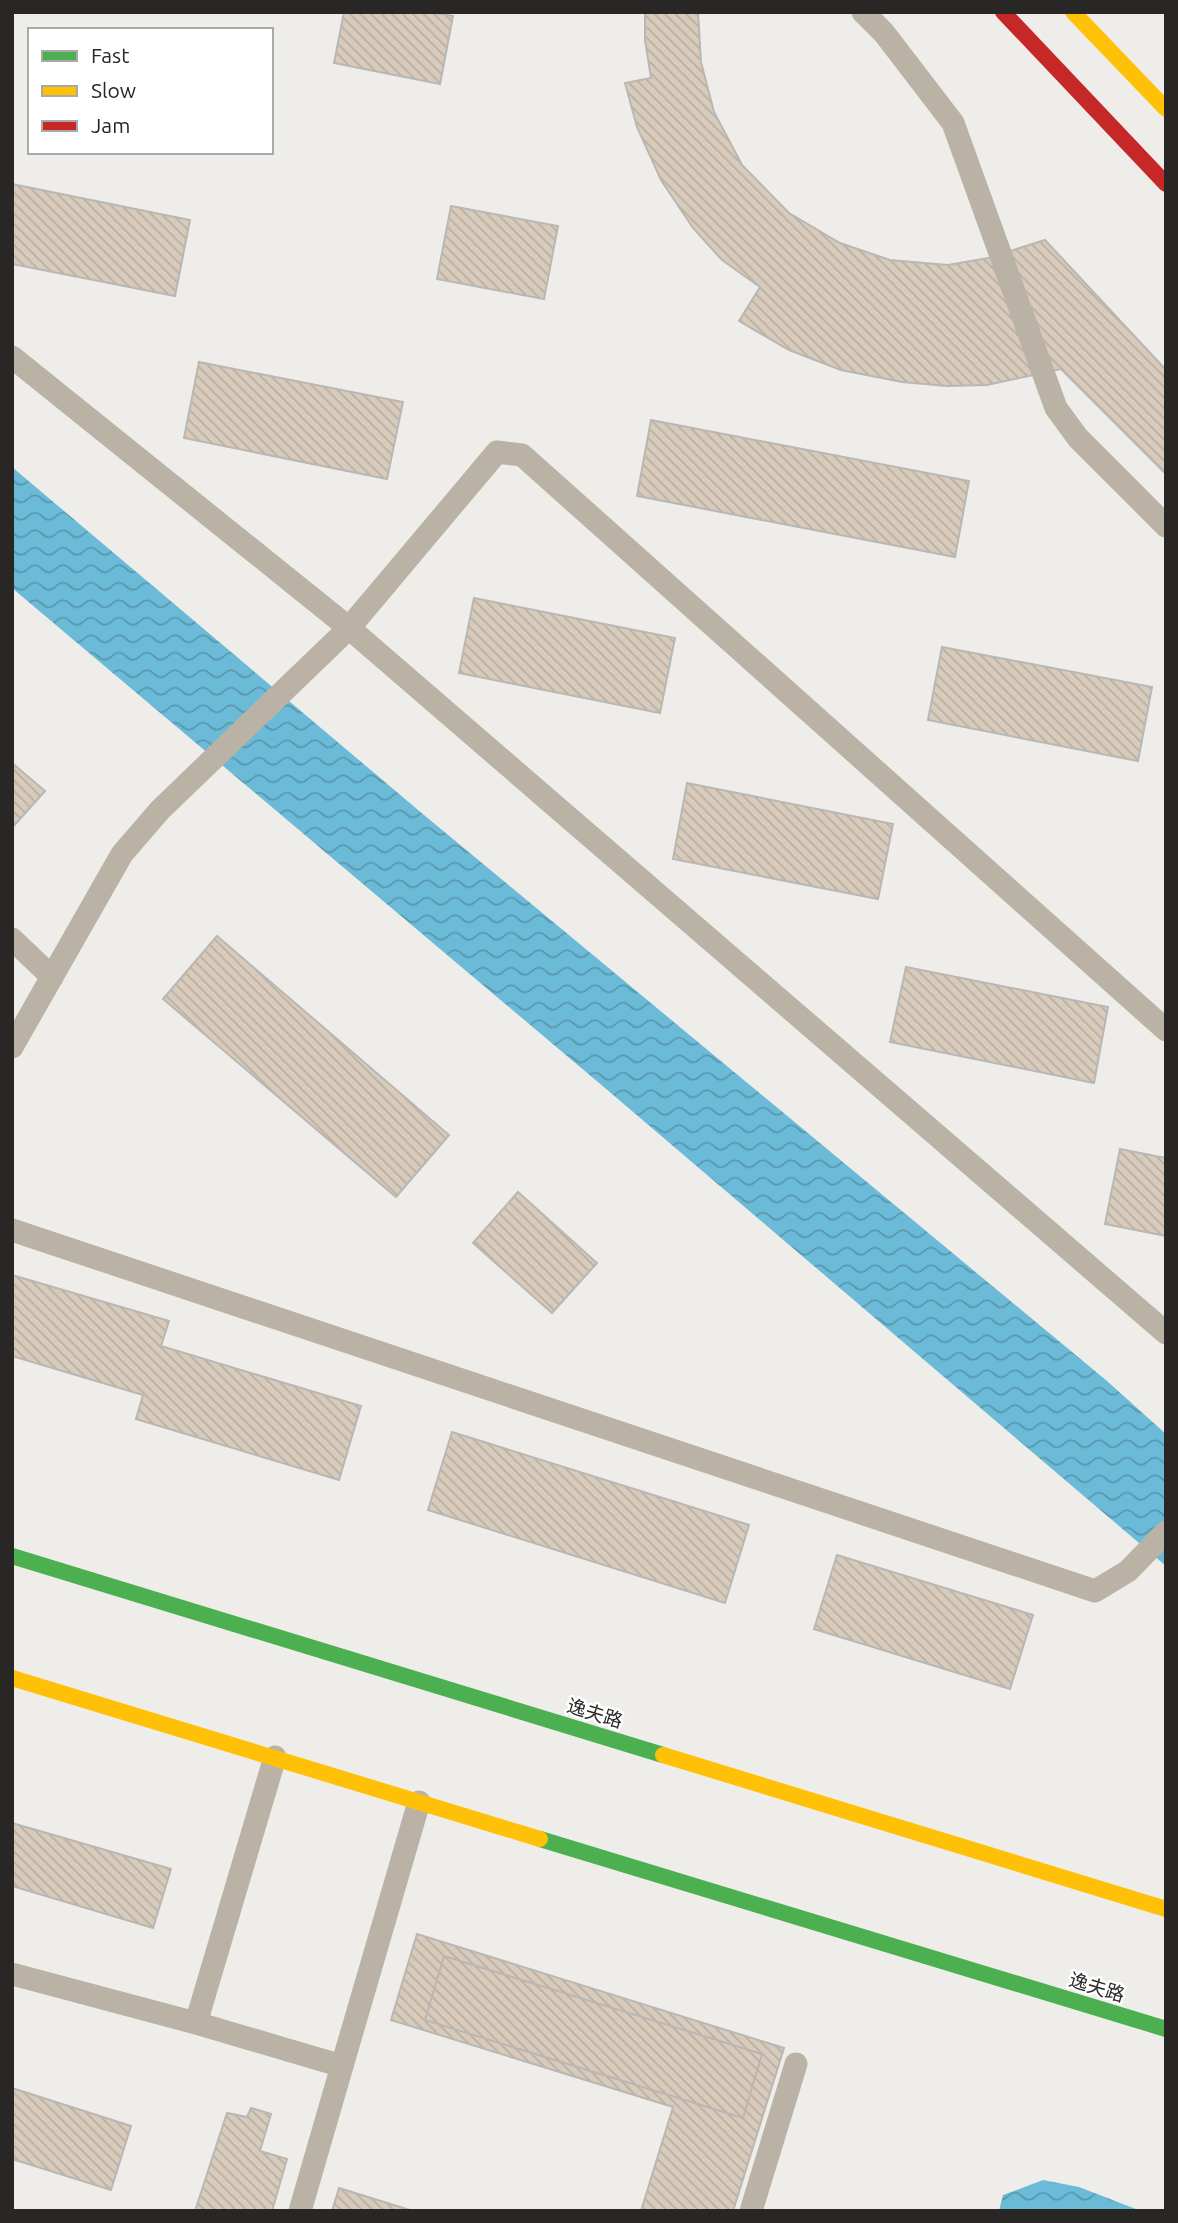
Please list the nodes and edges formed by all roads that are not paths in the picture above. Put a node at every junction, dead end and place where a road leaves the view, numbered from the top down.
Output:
1 (863, 12) edge
2 (1003, 12) edge
3 (1073, 12) edge
4 (1166, 109) edge
5 (1166, 184) edge
6 (12, 357) edge
7 (1166, 526) edge
8 (349, 628) junction
9 (12, 939) edge
10 (52, 976) junction
11 (1166, 1030) edge
12 (12, 1046) edge
13 (12, 1230) edge
14 (1166, 1333) edge
15 (1166, 1532) edge
16 (12, 1556) edge
17 (12, 1678) edge
18 (275, 1757) junction
19 (419, 1802) junction
20 (1166, 1909) edge
21 (12, 1974) edge
22 (196, 2023) junction
23 (1166, 2029) edge
24 (796, 2064) dead end
25 (342, 2066) junction
26 (300, 2211) edge
27 (751, 2211) edge

1 - 7 lane
2 - 5 main road
3 - 4 main road
6 - 8 lane
8 - 10 lane
8 - 11 lane
8 - 14 lane
9 - 10 lane
10 - 12 lane
13 - 15 lane
16 - 20 main road, 逸夫路
17 - 18 main road, 逸夫路
18 - 19 main road, 逸夫路
18 - 22 lane
19 - 23 main road, 逸夫路
19 - 25 lane
21 - 22 lane
22 - 25 lane
24 - 27 lane
25 - 26 lane

